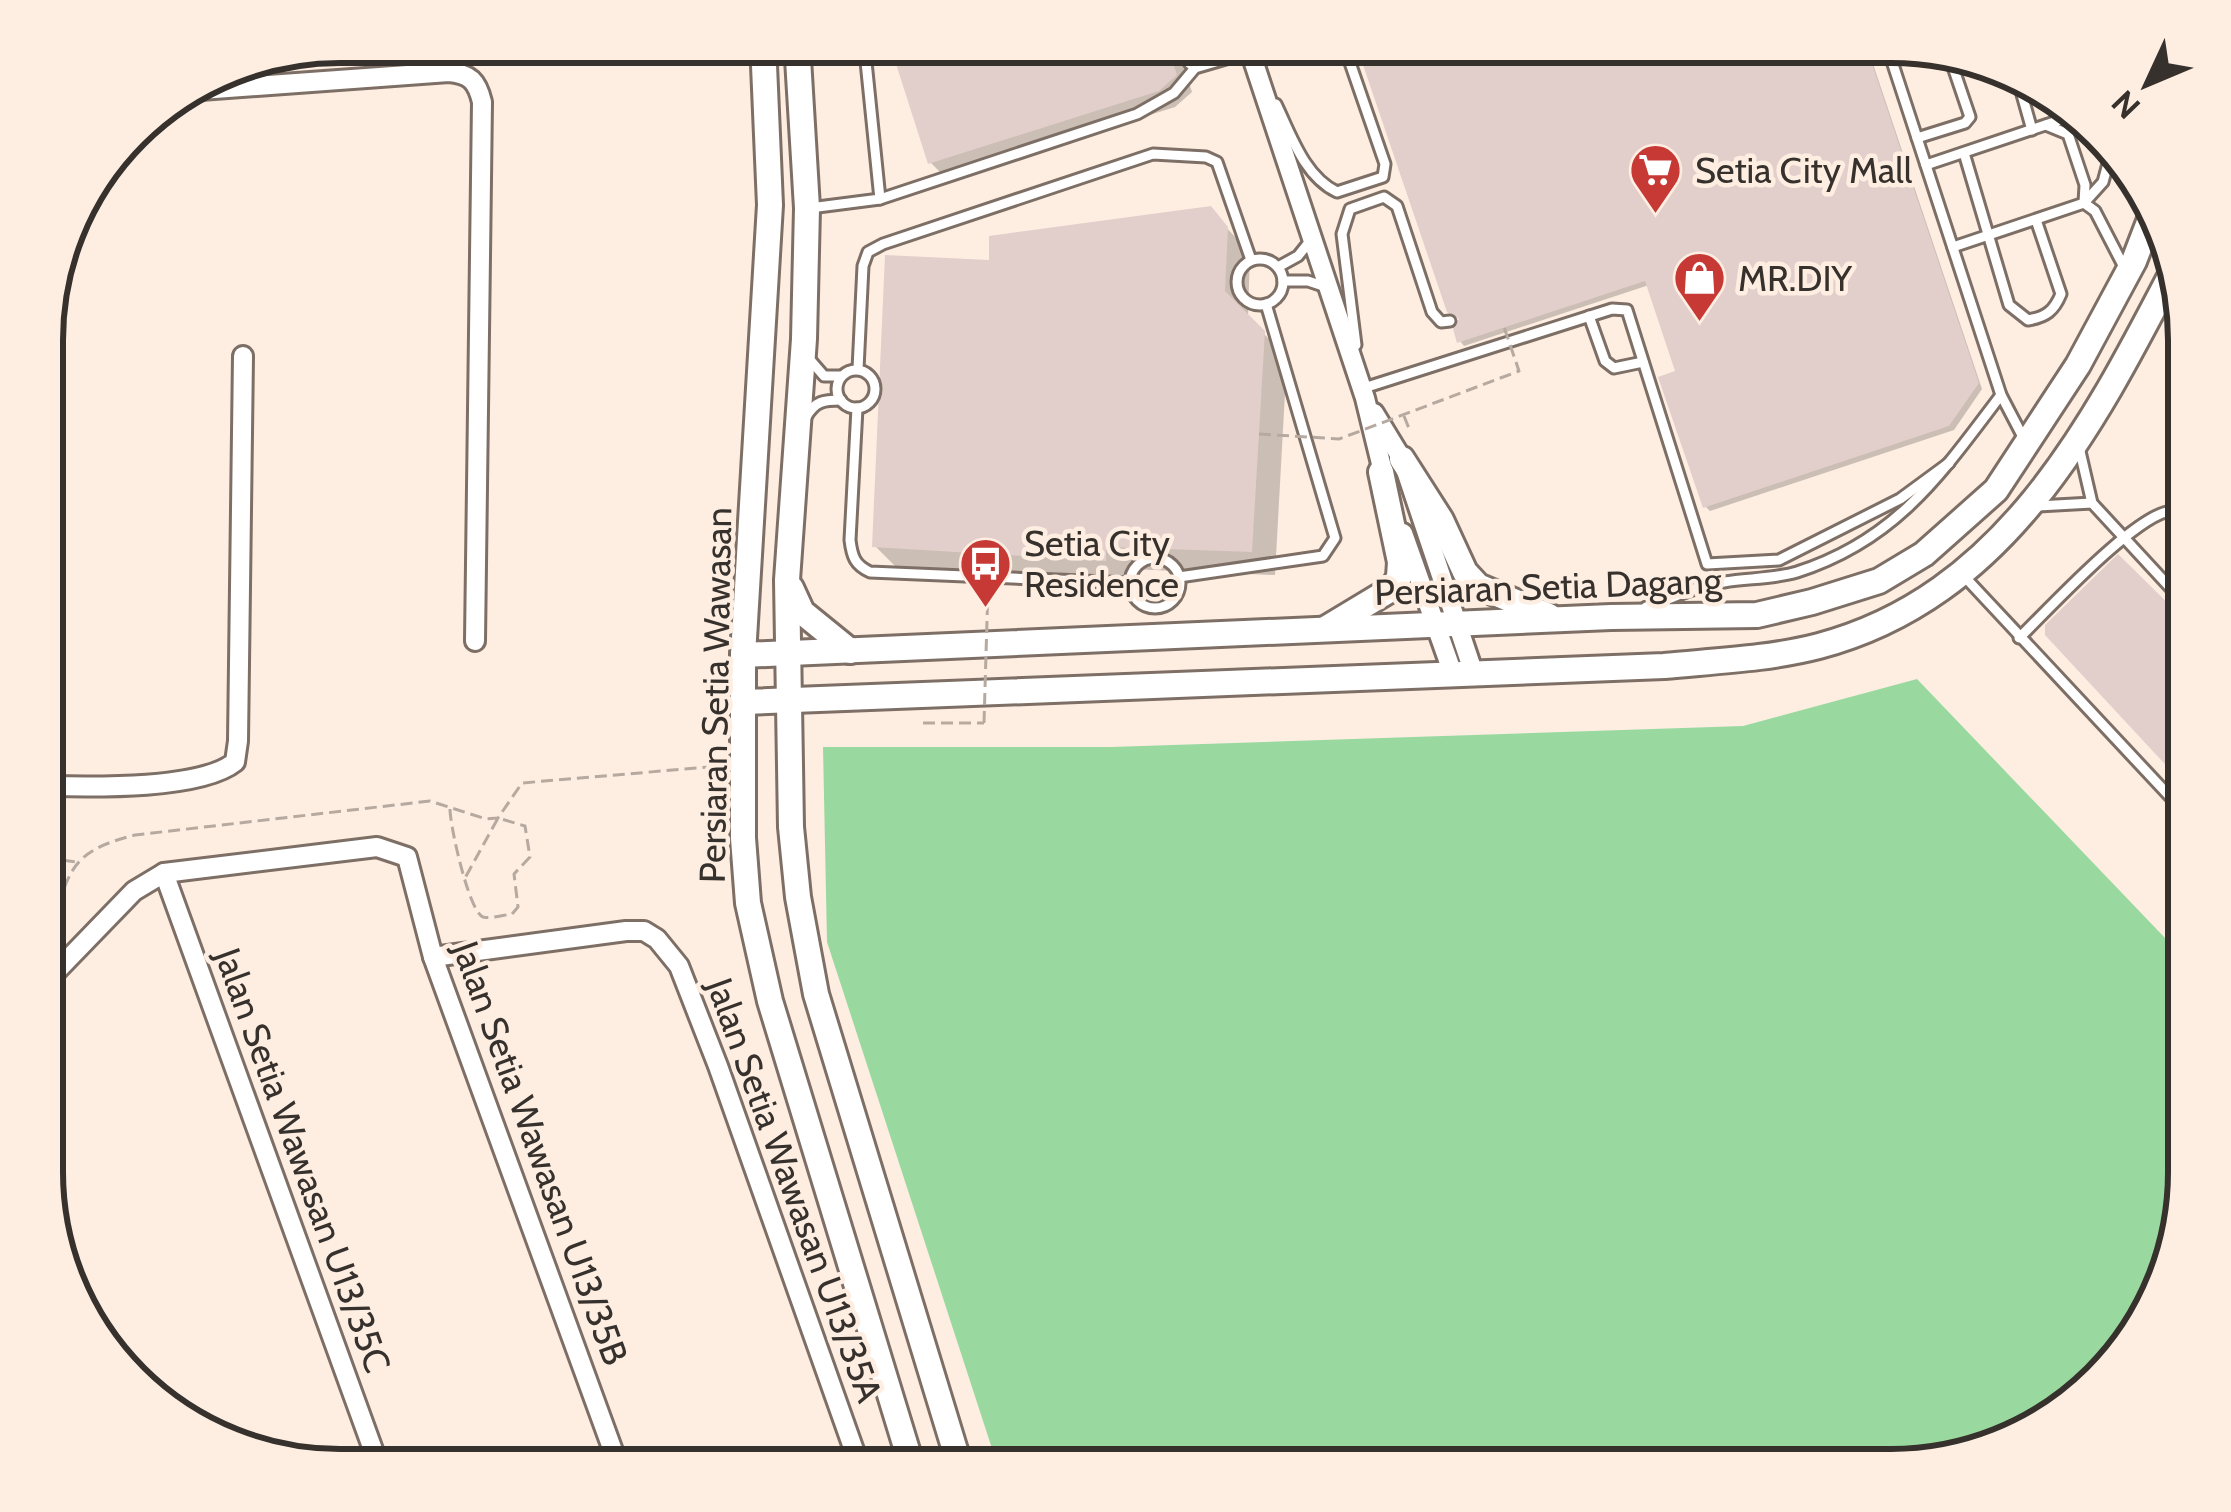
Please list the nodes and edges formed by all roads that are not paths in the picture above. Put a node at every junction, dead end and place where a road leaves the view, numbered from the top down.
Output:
1 (1190, 63) edge
2 (1208, 63) edge
3 (1254, 63) edge
4 (1257, 63) edge
5 (1349, 63) edge
6 (1893, 63) edge
7 (764, 64) edge
8 (798, 64) edge
9 (866, 64) edge
10 (1196, 68) junction
11 (1954, 70) edge
12 (226, 88) edge
13 (2023, 98) edge
14 (2059, 120) edge
15 (2046, 125) junction
16 (2032, 130) junction
17 (1917, 138) junction
18 (1964, 153) junction
19 (1926, 165) junction
20 (2107, 167) edge
21 (880, 199) junction
22 (2084, 203) junction
23 (807, 208) junction
24 (2036, 220) junction
25 (2145, 231) edge
26 (1987, 236) junction
27 (1312, 238) junction
28 (1953, 247) junction
29 (1251, 260) junction
30 (1278, 267) junction
31 (2127, 274) junction
32 (1283, 281) junction
33 (1329, 289) junction
34 (2164, 292) edge
35 (1266, 304) junction
36 (1589, 316) junction
37 (1450, 321) dead end
38 (804, 339) junction
39 (243, 356) dead end
40 (1643, 362) junction
41 (858, 369) junction
42 (841, 376) junction
43 (1364, 394) junction
44 (2001, 395) junction
45 (841, 400) junction
46 (856, 408) junction
47 (2077, 440) junction
48 (797, 441) junction
49 (2026, 444) junction
50 (1949, 463) junction
51 (1392, 466) junction
52 (2092, 502) junction
53 (2032, 507) junction
54 (2167, 510) edge
55 (2125, 536) junction
56 (1962, 574) junction
57 (1180, 577) junction
58 (787, 580) junction
59 (1130, 583) junction
60 (2167, 583) edge
61 (1611, 617) junction
62 (1557, 620) junction
63 (1447, 625) junction
64 (1322, 630) junction
65 (2019, 638) junction
66 (475, 641) dead end
67 (850, 651) junction
68 (743, 655) junction
69 (788, 655) junction
70 (1464, 674) junction
71 (846, 698) junction
72 (790, 700) junction
73 (746, 701) junction
74 (792, 740) junction
75 (63, 786) edge
76 (2167, 793) edge
77 (164, 873) junction
78 (434, 957) junction
79 (63, 963) edge
80 (373, 1449) edge
81 (613, 1449) edge
82 (853, 1449) edge
83 (907, 1449) edge
84 (954, 1449) edge

1 - 10 lane
2 - 10 lane
3 - 27 street
4 - 5 lane
6 - 17 lane
7 - 68 street, Persiaran Setia Wawasan
8 - 23 street, Persiaran Setia Wawasan
9 - 21 lane
10 - 21 lane
11 - 17 lane
12 - 66 street
13 - 16 lane
14 - 15 lane
15 - 16 lane
15 - 22 lane
16 - 18 lane
17 - 19 lane
18 - 19 lane
18 - 26 lane
19 - 28 lane
20 - 22 lane
21 - 23 lane
22 - 24 lane
22 - 31 lane
23 - 38 street, Persiaran Setia Wawasan
24 - 26 lane
24 - 26 lane
25 - 31 street, Persiaran Setia Dagang
26 - 28 lane
27 - 30 lane
27 - 33 street
28 - 44 lane
29 - 30 lane
29 - 35 lane
29 - 41 lane
30 - 32 lane
31 - 49 street, Persiaran Setia Dagang
32 - 33 lane
32 - 35 lane
33 - 43 street
34 - 47 street
35 - 57 lane
36 - 40 lane
36 - 40 lane
36 - 43 lane
37 - 43 lane
38 - 42 lane
38 - 48 street, Persiaran Setia Wawasan
39 - 75 street
40 - 50 lane
41 - 42 lane
41 - 46 lane
42 - 45 lane
43 - 51 street
44 - 49 lane
44 - 50 lane
45 - 46 lane
45 - 48 lane
46 - 59 lane
47 - 52 lane
47 - 53 street
48 - 58 street, Persiaran Setia Wawasan
49 - 61 street, Persiaran Setia Dagang
50 - 61 lane
51 - 62 street
51 - 63 street
51 - 64 street
52 - 53 lane
52 - 55 lane
53 - 56 street
54 - 55 lane
55 - 60 lane
55 - 65 lane
56 - 65 lane
56 - 70 street
57 - 59 lane
57 - 59 lane
58 - 67 street
58 - 69 street, Persiaran Setia Wawasan
61 - 62 street, Persiaran Setia Dagang
62 - 63 street, Persiaran Setia Dagang
63 - 64 street, Persiaran Setia Dagang
63 - 70 street
64 - 67 street, Persiaran Setia Dagang
65 - 76 lane
67 - 69 street, Persiaran Setia Dagang
68 - 69 street, Persiaran Setia Dagang
68 - 73 street, Persiaran Setia Wawasan
69 - 72 street, Persiaran Setia Wawasan
70 - 71 street
71 - 72 street
71 - 74 street
72 - 73 street
72 - 74 street, Persiaran Setia Wawasan
73 - 83 street, Persiaran Setia Wawasan
74 - 84 street, Persiaran Setia Wawasan
77 - 78 street, Jalan Setia Wawasan U13/35B
77 - 79 street
77 - 80 street, Jalan Setia Wawasan U13/35C
78 - 81 street, Jalan Setia Wawasan U13/35B
78 - 82 street, Jalan Setia Wawasan U13/35A

